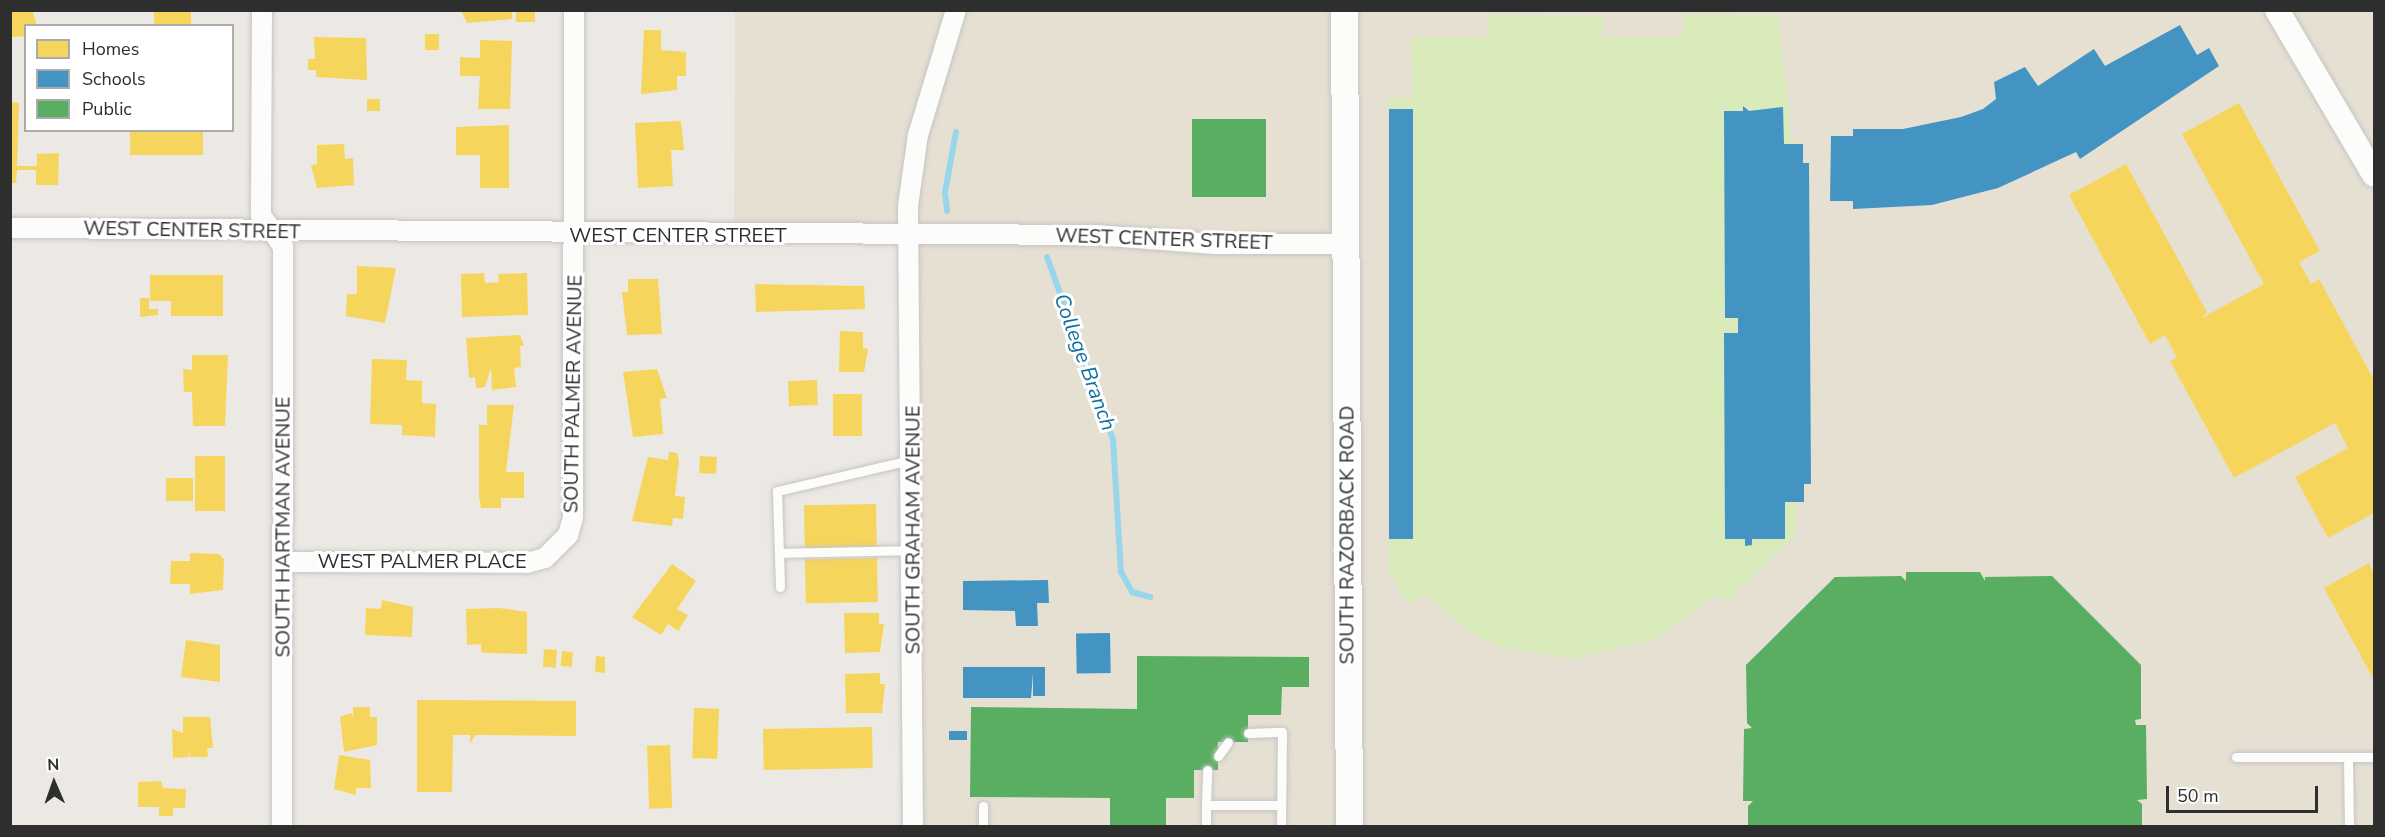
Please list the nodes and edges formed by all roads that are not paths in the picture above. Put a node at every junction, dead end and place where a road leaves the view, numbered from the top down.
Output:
1 (262, 10) edge
2 (574, 10) edge
3 (956, 10) edge
4 (1344, 10) edge
5 (2277, 10) edge
6 (2374, 175) edge
7 (10, 228) edge
8 (272, 231) junction
9 (910, 234) junction
10 (575, 235) junction
11 (1346, 244) junction
12 (913, 460) junction
13 (558, 548) joint
14 (914, 550) junction
15 (780, 553) junction
16 (283, 562) junction
17 (780, 587) dead end
18 (1248, 733) dead end
19 (1228, 742) dead end
20 (1218, 756) dead end
21 (2348, 756) junction
22 (2236, 757) dead end
23 (2374, 757) edge
24 (1208, 770) dead end
25 (1281, 804) junction
26 (1206, 805) junction
27 (983, 806) dead end
28 (282, 826) edge
29 (913, 826) edge
30 (983, 826) edge
31 (1206, 826) edge
32 (1281, 826) edge
33 (1349, 826) edge
34 (2349, 826) edge

1 - 8 street, SOUTH HARTMAN AVENUE
2 - 10 street, SOUTH PALMER AVENUE
3 - 9 street, SOUTH GRAHAM AVENUE
4 - 11 main road, SOUTH RAZORBACK ROAD
5 - 6 street
7 - 8 street, WEST CENTER STREET
8 - 10 street, WEST CENTER STREET
8 - 16 street, SOUTH HARTMAN AVENUE
9 - 10 street, WEST CENTER STREET
9 - 11 street, WEST CENTER STREET
9 - 12 street, SOUTH GRAHAM AVENUE
10 - 13 street, SOUTH PALMER AVENUE
11 - 33 main road, SOUTH RAZORBACK ROAD
12 - 14 street, SOUTH GRAHAM AVENUE
12 - 15 lane
13 - 16 street, WEST PALMER PLACE
14 - 15 lane
14 - 29 street, SOUTH GRAHAM AVENUE
15 - 17 lane
16 - 28 street, SOUTH HARTMAN AVENUE
18 - 25 lane
19 - 20 lane
21 - 22 lane
21 - 23 lane
21 - 34 lane
24 - 26 lane
25 - 26 lane
25 - 32 lane
26 - 31 lane
27 - 30 lane

